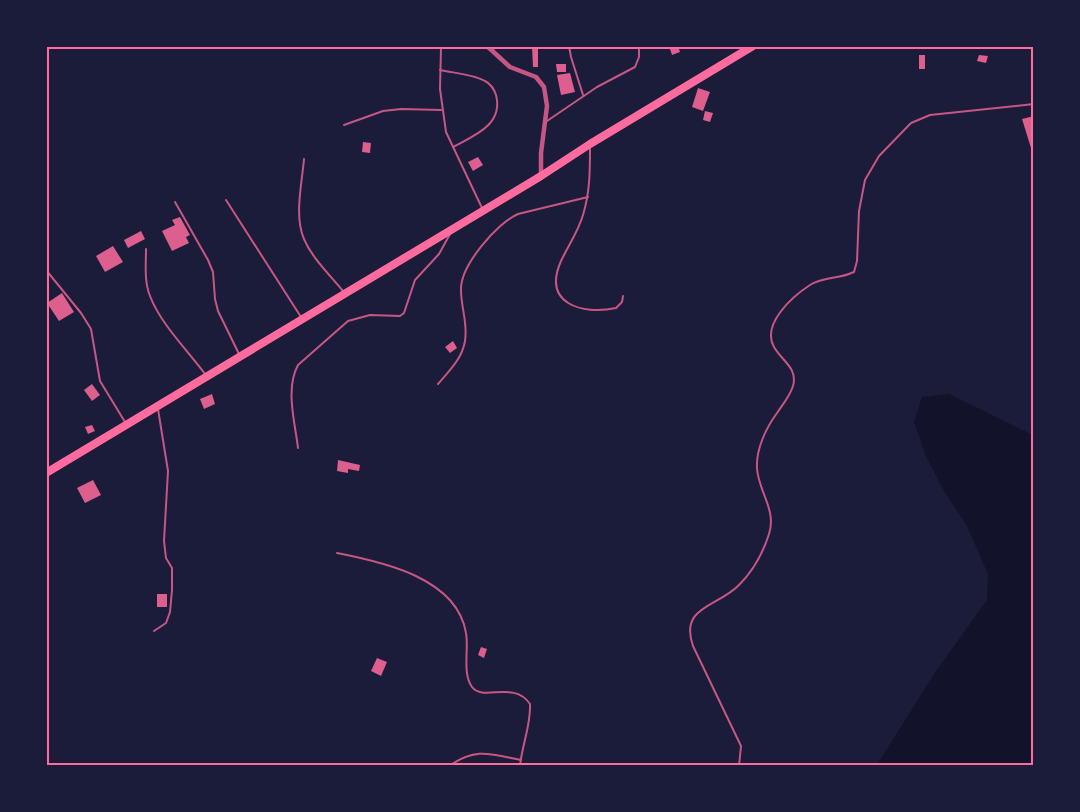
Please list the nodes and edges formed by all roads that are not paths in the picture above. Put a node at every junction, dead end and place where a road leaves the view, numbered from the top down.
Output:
1 (487, 46) edge
2 (569, 46) edge
3 (639, 46) edge
4 (753, 46) edge
5 (441, 48) dead end
6 (440, 70) junction
7 (583, 95) junction
8 (1034, 104) edge
9 (442, 110) junction
10 (547, 121) junction
11 (344, 125) dead end
12 (590, 144) junction
13 (453, 147) junction
14 (304, 159) dead end
15 (541, 176) junction
16 (588, 197) junction
17 (226, 200) dead end
18 (175, 202) dead end
19 (483, 211) junction
20 (453, 228) junction
21 (146, 249) dead end
22 (46, 270) edge
23 (345, 294) junction
24 (623, 296) dead end
25 (303, 319) junction
26 (240, 356) junction
27 (207, 376) junction
28 (438, 384) dead end
29 (158, 406) junction
30 (126, 424) junction
31 (298, 448) dead end
32 (46, 473) edge
33 (337, 553) dead end
34 (154, 631) dead end
35 (521, 760) junction
36 (276, 765) edge
37 (288, 765) edge
38 (449, 765) edge
39 (520, 765) edge
40 (739, 765) edge

1 - 10 street
2 - 7 lane
3 - 7 lane
4 - 12 highway
5 - 6 lane
6 - 9 lane
6 - 13 lane
7 - 10 lane
8 - 40 lane
9 - 11 lane
9 - 13 lane
10 - 15 street
12 - 15 highway
12 - 16 lane
13 - 19 lane
14 - 23 lane
15 - 19 highway
16 - 24 lane
16 - 28 lane
17 - 25 lane
18 - 26 lane
19 - 20 highway
20 - 23 highway
20 - 31 lane
21 - 27 lane
22 - 30 lane
23 - 25 highway
25 - 26 highway
26 - 27 highway
27 - 29 highway
29 - 30 highway
29 - 34 lane
30 - 32 highway
33 - 35 lane
35 - 38 lane
35 - 39 lane
36 - 37 lane

